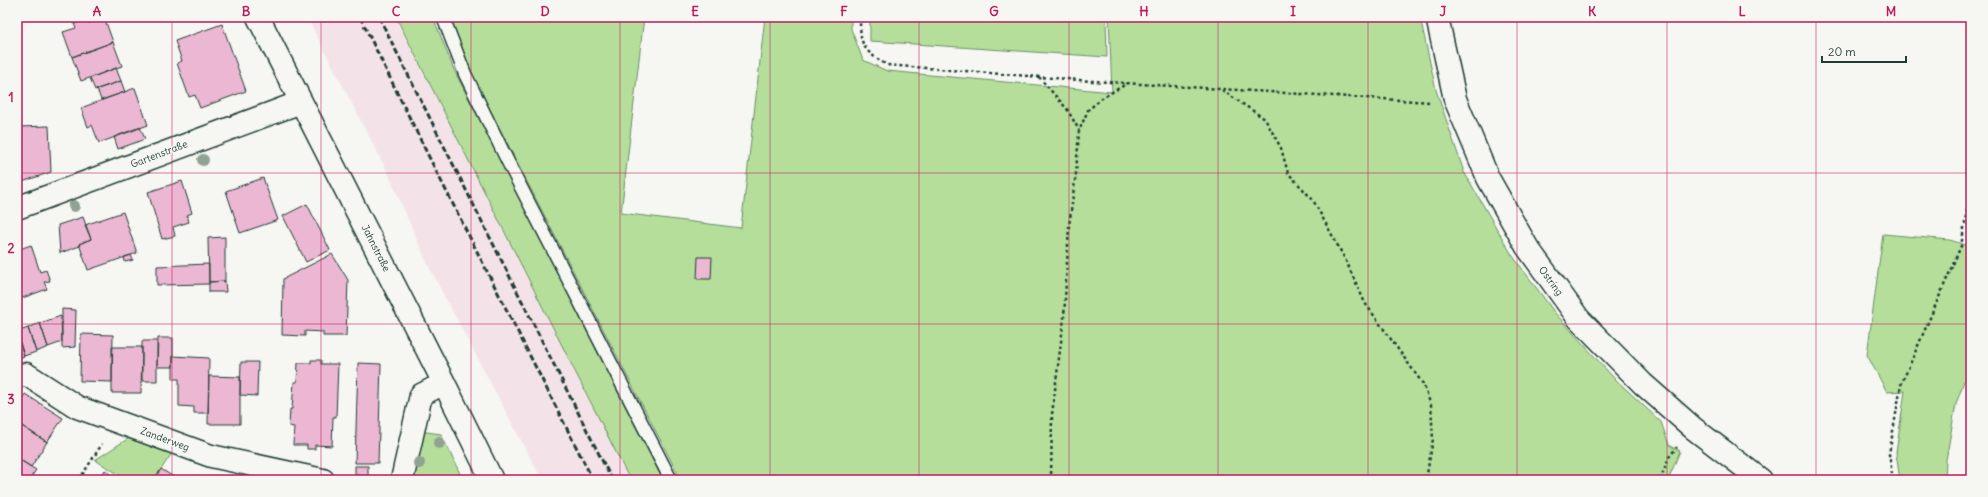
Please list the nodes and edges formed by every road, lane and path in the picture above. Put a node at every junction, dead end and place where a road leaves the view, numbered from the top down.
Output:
1 (258, 17) edge
2 (443, 17) edge
3 (860, 17) edge
4 (1437, 17) edge
5 (1039, 76) junction
6 (1128, 83) junction
7 (1222, 89) junction
8 (1455, 99) junction
9 (301, 102) junction
10 (1079, 131) junction
11 (1971, 187) edge
12 (17, 208) edge
13 (17, 377) edge
14 (444, 383) junction
15 (116, 422) junction
16 (1693, 428) junction
17 (78, 480) edge
18 (323, 480) edge
19 (402, 480) edge
20 (492, 480) edge
21 (671, 480) edge
22 (1051, 480) edge
23 (1426, 480) edge
24 (1660, 480) edge
25 (1761, 480) edge
26 (1893, 480) edge

1 - 9 street, Jahnstraße
2 - 21 lane
3 - 5 path
4 - 8 street, Ostring
5 - 6 path
5 - 10 path
6 - 7 path
6 - 10 path
7 - 8 path
7 - 23 path
8 - 16 street, Ostring
9 - 12 street, Gartenstraße
9 - 14 street, Jahnstraße
10 - 22 path
11 - 26 path
13 - 15 street, Zanderweg
14 - 19 street
14 - 20 street, Jahnstraße
15 - 17 path
15 - 18 street, Zanderweg
16 - 24 path
16 - 25 street, Ostring

